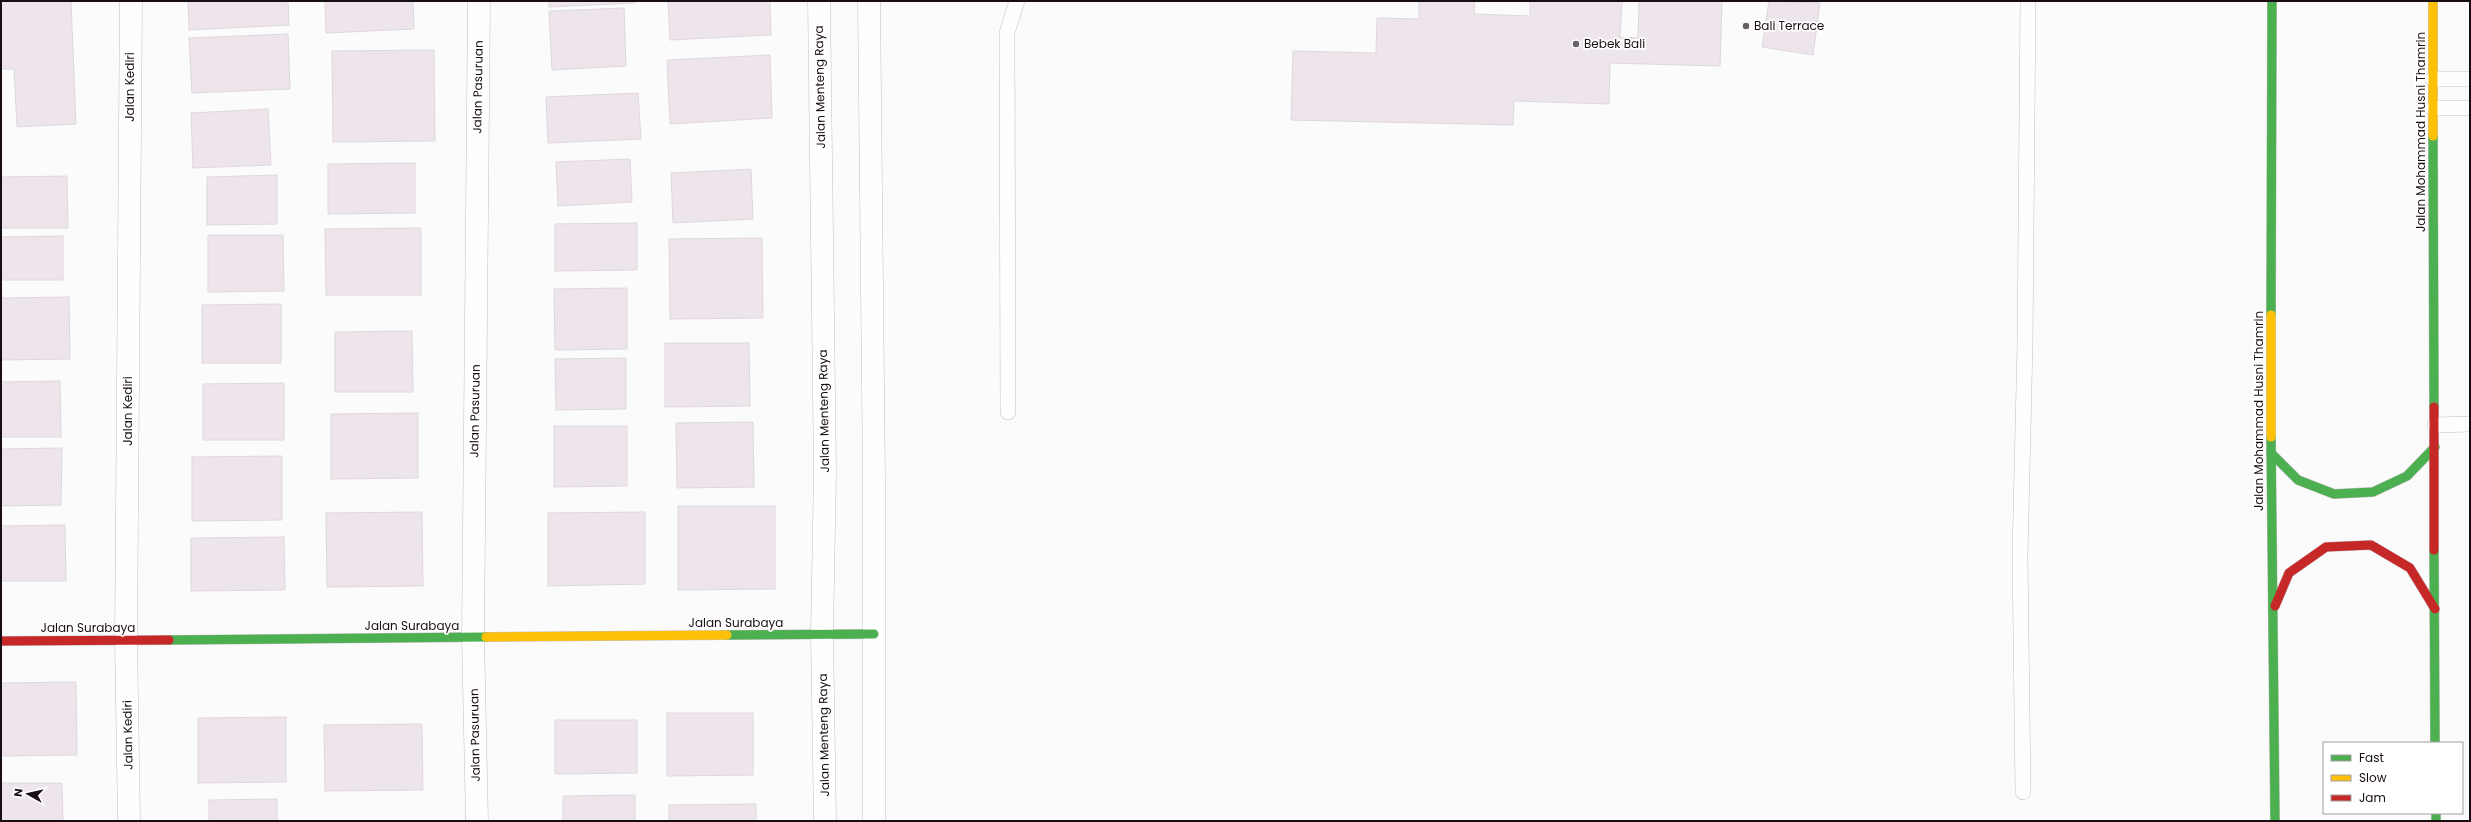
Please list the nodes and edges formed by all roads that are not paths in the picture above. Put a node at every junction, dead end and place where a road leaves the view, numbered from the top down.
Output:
1 (131, 1) edge
2 (479, 1) edge
3 (819, 1) edge
4 (869, 1) edge
5 (1017, 1) edge
6 (2028, 1) edge
7 (2272, 1) edge
8 (2433, 1) edge
9 (2433, 79) junction
10 (2470, 79) edge
11 (2433, 108) junction
12 (2470, 108) edge
13 (1008, 412) dead end
14 (2470, 424) edge
15 (2435, 425) junction
16 (2434, 447) junction
17 (2271, 453) junction
18 (2435, 609) junction
19 (2272, 614) junction
20 (822, 634) junction
21 (874, 634) junction
22 (473, 637) junction
23 (126, 640) junction
24 (1, 641) edge
25 (2436, 742) edge
26 (2023, 792) dead end
27 (129, 821) edge
28 (477, 821) edge
29 (825, 821) edge
30 (874, 821) edge
31 (2275, 821) edge

1 - 23 street, Jalan Kediri
2 - 22 street, Jalan Pasuruan
3 - 20 street, Jalan Menteng Raya
4 - 21 street
5 - 13 lane
6 - 26 lane
7 - 17 street, Jalan Mohammad Husni Thamrin
8 - 9 street, Jalan Mohammad Husni Thamrin
9 - 10 lane
9 - 11 street, Jalan Mohammad Husni Thamrin
11 - 12 lane
11 - 15 street, Jalan Mohammad Husni Thamrin
14 - 15 lane
15 - 16 street, Jalan Mohammad Husni Thamrin
16 - 17 street
16 - 18 street, Jalan Mohammad Husni Thamrin
17 - 19 street, Jalan Mohammad Husni Thamrin
18 - 19 street
18 - 25 street, Jalan Mohammad Husni Thamrin
19 - 31 street, Jalan Mohammad Husni Thamrin
20 - 21 street, Jalan Surabaya
20 - 22 street, Jalan Surabaya
20 - 29 street, Jalan Menteng Raya
21 - 30 street
22 - 23 street, Jalan Surabaya
22 - 28 street, Jalan Pasuruan
23 - 24 street, Jalan Surabaya
23 - 27 street, Jalan Kediri

